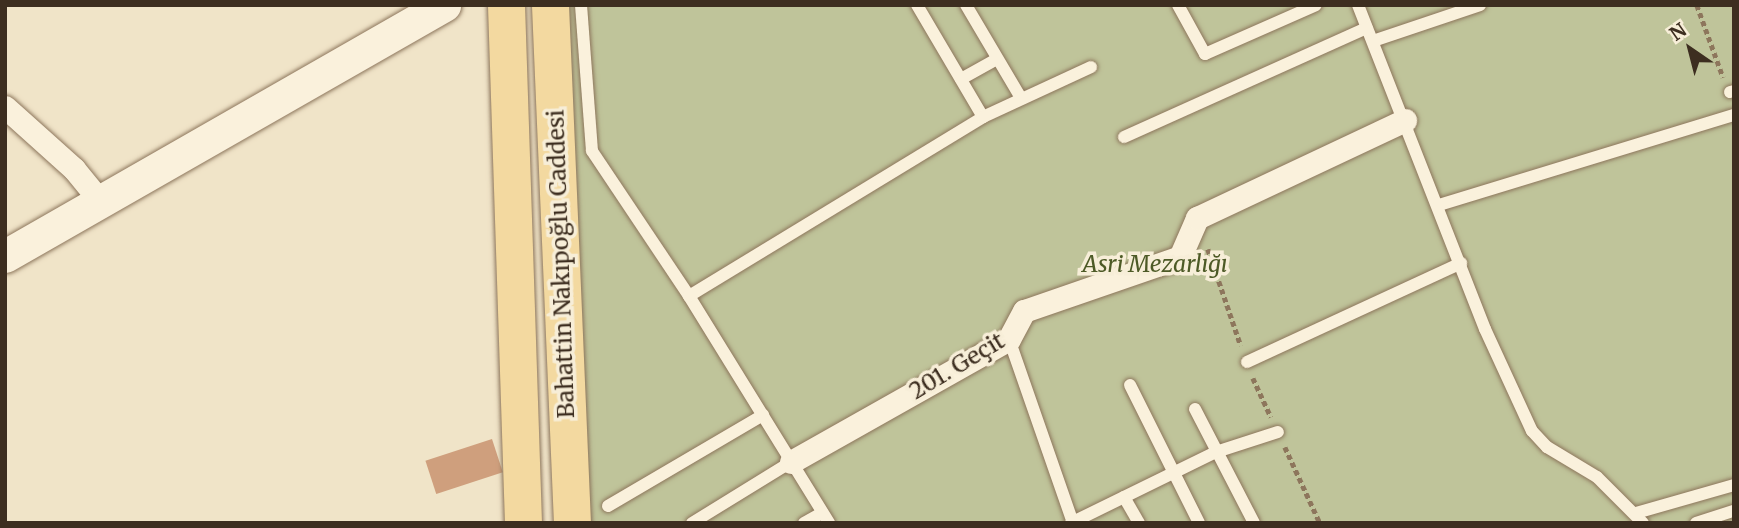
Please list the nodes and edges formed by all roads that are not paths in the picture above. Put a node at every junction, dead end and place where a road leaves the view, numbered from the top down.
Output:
1 (444, 5) edge
2 (506, 5) edge
3 (550, 5) edge
4 (581, 5) edge
5 (917, 5) edge
6 (966, 5) edge
7 (1178, 5) edge
8 (1315, 5) edge
9 (1358, 5) edge
10 (1480, 5) edge
11 (1367, 27) junction
12 (1373, 41) junction
13 (995, 60) junction
14 (1091, 67) dead end
15 (961, 79) junction
16 (1021, 98) junction
17 (5, 107) edge
18 (1734, 115) edge
19 (984, 117) junction
20 (1405, 120) junction
21 (1124, 137) dead end
22 (101, 202) junction
23 (1439, 205) junction
24 (5, 256) edge
25 (1461, 263) junction
26 (689, 296) junction
27 (1009, 339) junction
28 (1247, 362) dead end
29 (1130, 385) dead end
30 (1195, 409) dead end
31 (763, 415) junction
32 (1278, 432) dead end
33 (1216, 452) junction
34 (791, 462) junction
35 (1172, 475) junction
36 (1734, 485) edge
37 (1124, 497) junction
38 (608, 506) dead end
39 (1734, 511) edge
40 (825, 518) edge
41 (1640, 518) edge
42 (1072, 522) edge
43 (523, 523) edge
44 (572, 523) edge
45 (692, 523) edge
46 (804, 523) edge
47 (1139, 523) edge
48 (1199, 523) edge
49 (1254, 523) edge
50 (1696, 523) edge

1 - 22 street
2 - 43 main road, Bahattin Nakıpoğlu Caddesi
3 - 44 main road, Bahattin Nakıpoğlu Caddesi
4 - 26 lane
5 - 15 lane
6 - 13 lane
7 - 8 lane
9 - 11 lane
10 - 12 lane
11 - 12 lane
11 - 21 lane
12 - 20 lane
13 - 15 lane
13 - 16 lane
14 - 16 lane
15 - 19 lane
16 - 19 lane
17 - 22 street
18 - 23 lane
19 - 26 lane
20 - 23 lane
20 - 27 street, 201. Geçit
22 - 24 street
23 - 25 lane
25 - 28 lane
25 - 41 lane
26 - 31 lane
27 - 34 street, 201. Geçit
27 - 42 lane
29 - 35 lane
30 - 33 lane
31 - 34 lane
31 - 38 lane
32 - 33 lane
33 - 35 lane
33 - 49 lane
34 - 40 lane
34 - 45 lane
35 - 37 lane
35 - 48 lane
36 - 41 lane
37 - 42 lane
37 - 47 lane
39 - 50 lane
40 - 46 lane

